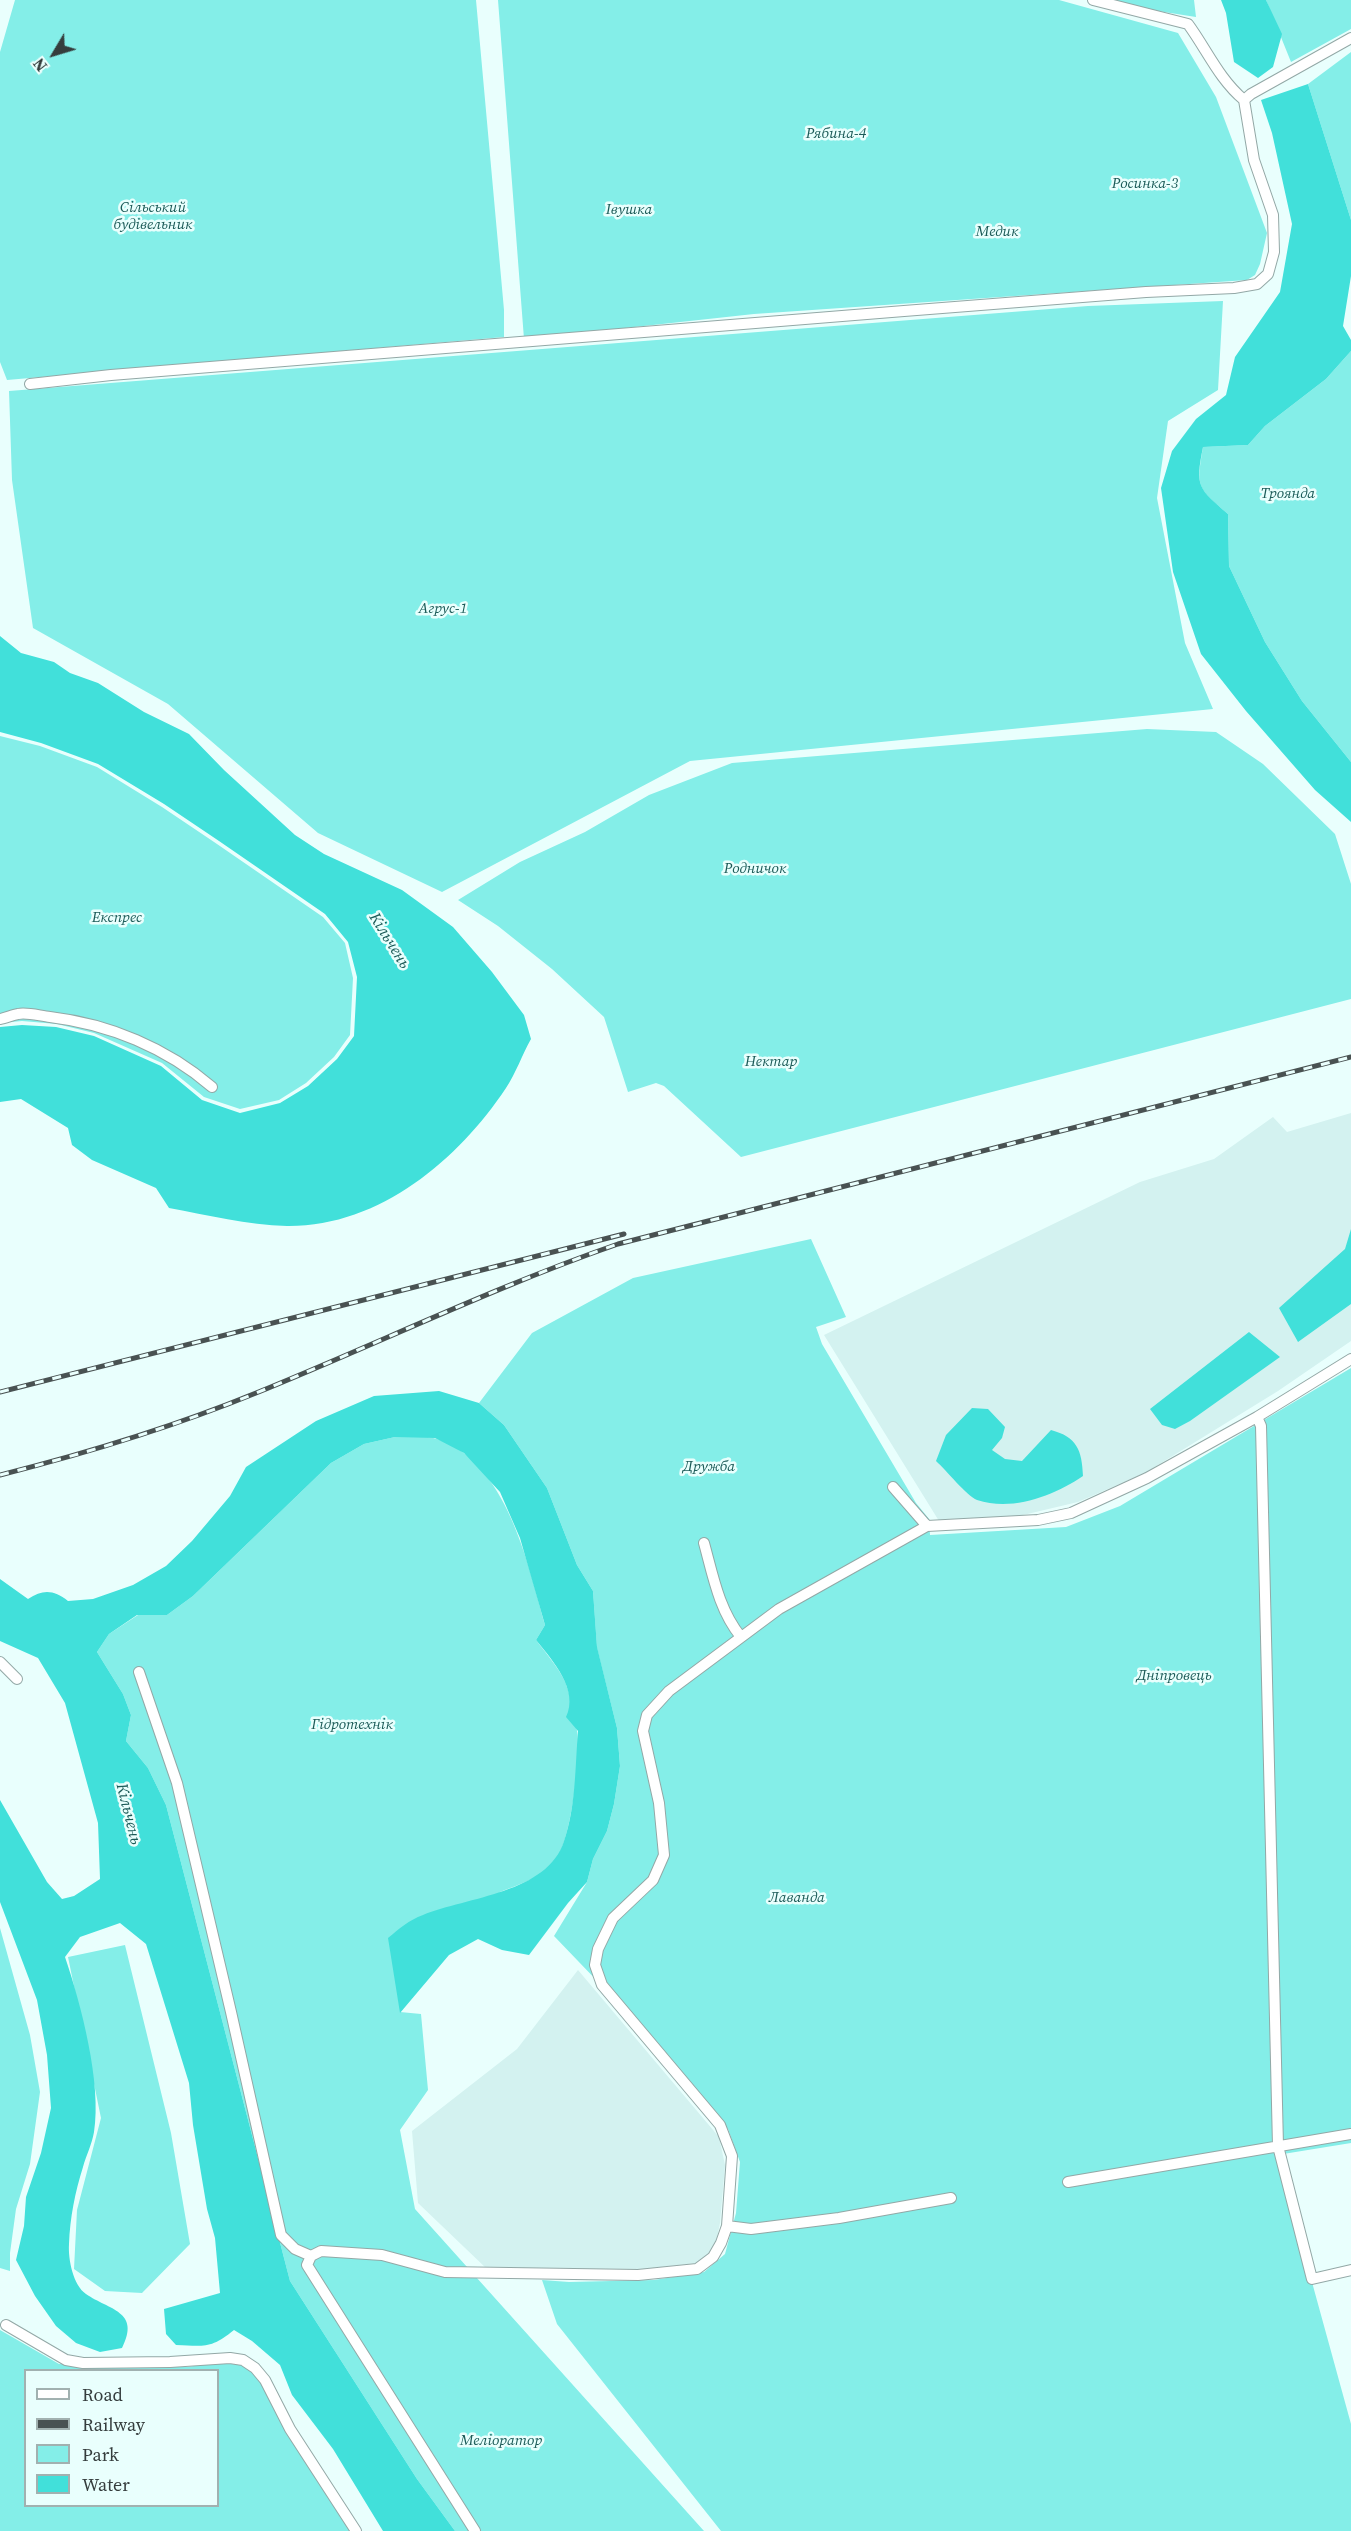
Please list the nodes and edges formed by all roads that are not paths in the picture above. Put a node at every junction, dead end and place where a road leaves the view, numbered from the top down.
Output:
1 (1093, 0) edge
2 (1351, 38) edge
3 (1244, 100) junction
4 (30, 384) dead end
5 (0, 1019) edge
6 (212, 1087) dead end
7 (1351, 1359) edge
8 (1257, 1417) junction
9 (893, 1487) dead end
10 (927, 1526) junction
11 (704, 1543) dead end
12 (741, 1637) junction
13 (0, 1662) edge
14 (139, 1672) dead end
15 (17, 1679) dead end
16 (1351, 2134) edge
17 (1278, 2145) junction
18 (1068, 2182) dead end
19 (951, 2198) dead end
20 (727, 2226) junction
21 (311, 2256) junction
22 (1351, 2270) edge
23 (6, 2325) dead end
24 (356, 2531) edge
25 (475, 2531) edge

1 - 3 street
2 - 3 street
3 - 4 street
5 - 6 street
7 - 8 street
8 - 10 street
8 - 17 street
9 - 10 street
10 - 12 street
11 - 12 street
12 - 20 street
13 - 15 street
14 - 21 street
16 - 17 street
17 - 18 street
17 - 22 street
19 - 20 street
20 - 21 street
21 - 25 street
23 - 24 street

